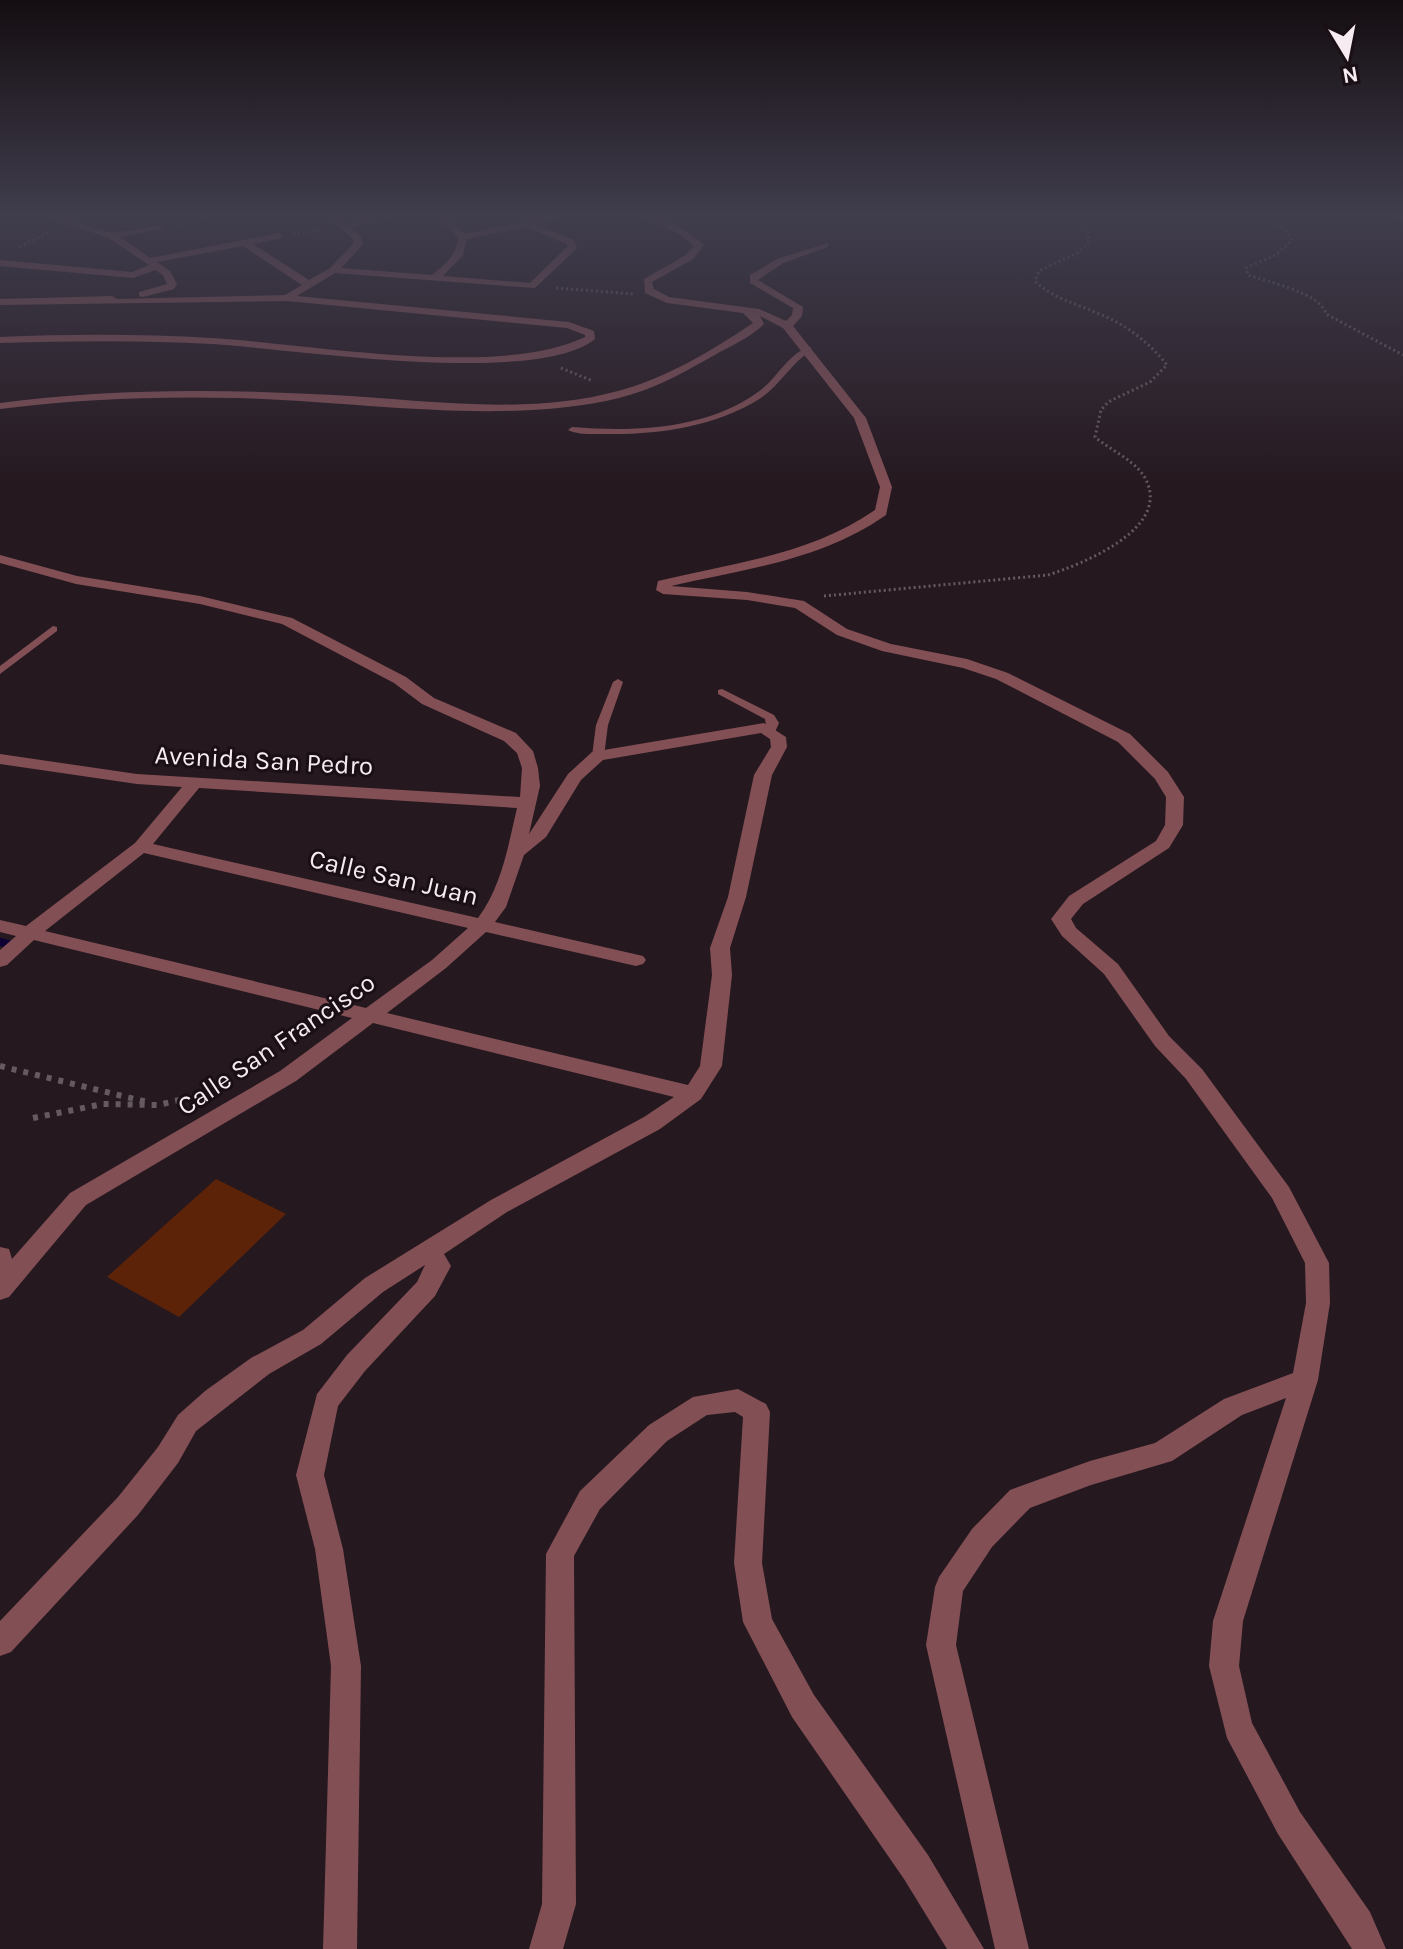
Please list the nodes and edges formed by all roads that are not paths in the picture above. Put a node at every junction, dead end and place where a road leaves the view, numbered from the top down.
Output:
1 (380, 307) edge
2 (494, 307) edge
3 (726, 307) edge
4 (798, 307) edge
5 (745, 310) junction
6 (485, 317) junction
7 (787, 326) junction
8 (0, 340) edge
9 (808, 349) junction
10 (0, 406) edge
11 (572, 430) dead end
12 (0, 545) edge
13 (0, 559) edge
14 (76, 580) junction
15 (53, 629) dead end
16 (0, 671) edge
17 (618, 682) dead end
18 (722, 692) dead end
19 (771, 730) junction
20 (598, 756) junction
21 (0, 759) edge
22 (196, 781) junction
23 (526, 803) junction
24 (141, 847) junction
25 (515, 853) junction
26 (483, 924) junction
27 (0, 926) edge
28 (29, 934) junction
29 (636, 960) dead end
30 (0, 961) edge
31 (373, 1016) junction
32 (693, 1094) junction
33 (429, 1251) junction
34 (4, 1274) edge
35 (1305, 1380) junction
36 (0, 1642) edge
37 (340, 1949) edge
38 (546, 1949) edge
39 (967, 1949) edge
40 (1012, 1949) edge
41 (1369, 1949) edge

1 - 6 street
2 - 6 street
3 - 5 street
4 - 7 street
5 - 7 street
5 - 10 street
6 - 8 street
7 - 9 street
9 - 11 lane
9 - 35 street
12 - 14 street
13 - 14 street
14 - 23 street, Calle San Francisco
15 - 16 lane
17 - 20 lane
18 - 19 lane
19 - 20 street
19 - 32 street
20 - 25 street
21 - 22 street, Avenida San Pedro
22 - 23 street, Avenida San Pedro
22 - 24 street
23 - 25 street, Calle San Francisco
24 - 26 street, Calle San Juan
24 - 28 street
25 - 26 street, Calle San Francisco
26 - 29 street, Calle San Juan
26 - 31 street, Calle San Francisco
27 - 28 street
28 - 30 street
28 - 31 street
31 - 32 street
31 - 34 street, Calle San Francisco
32 - 33 street
33 - 36 street
33 - 37 street
35 - 40 street
35 - 41 street
38 - 39 street

